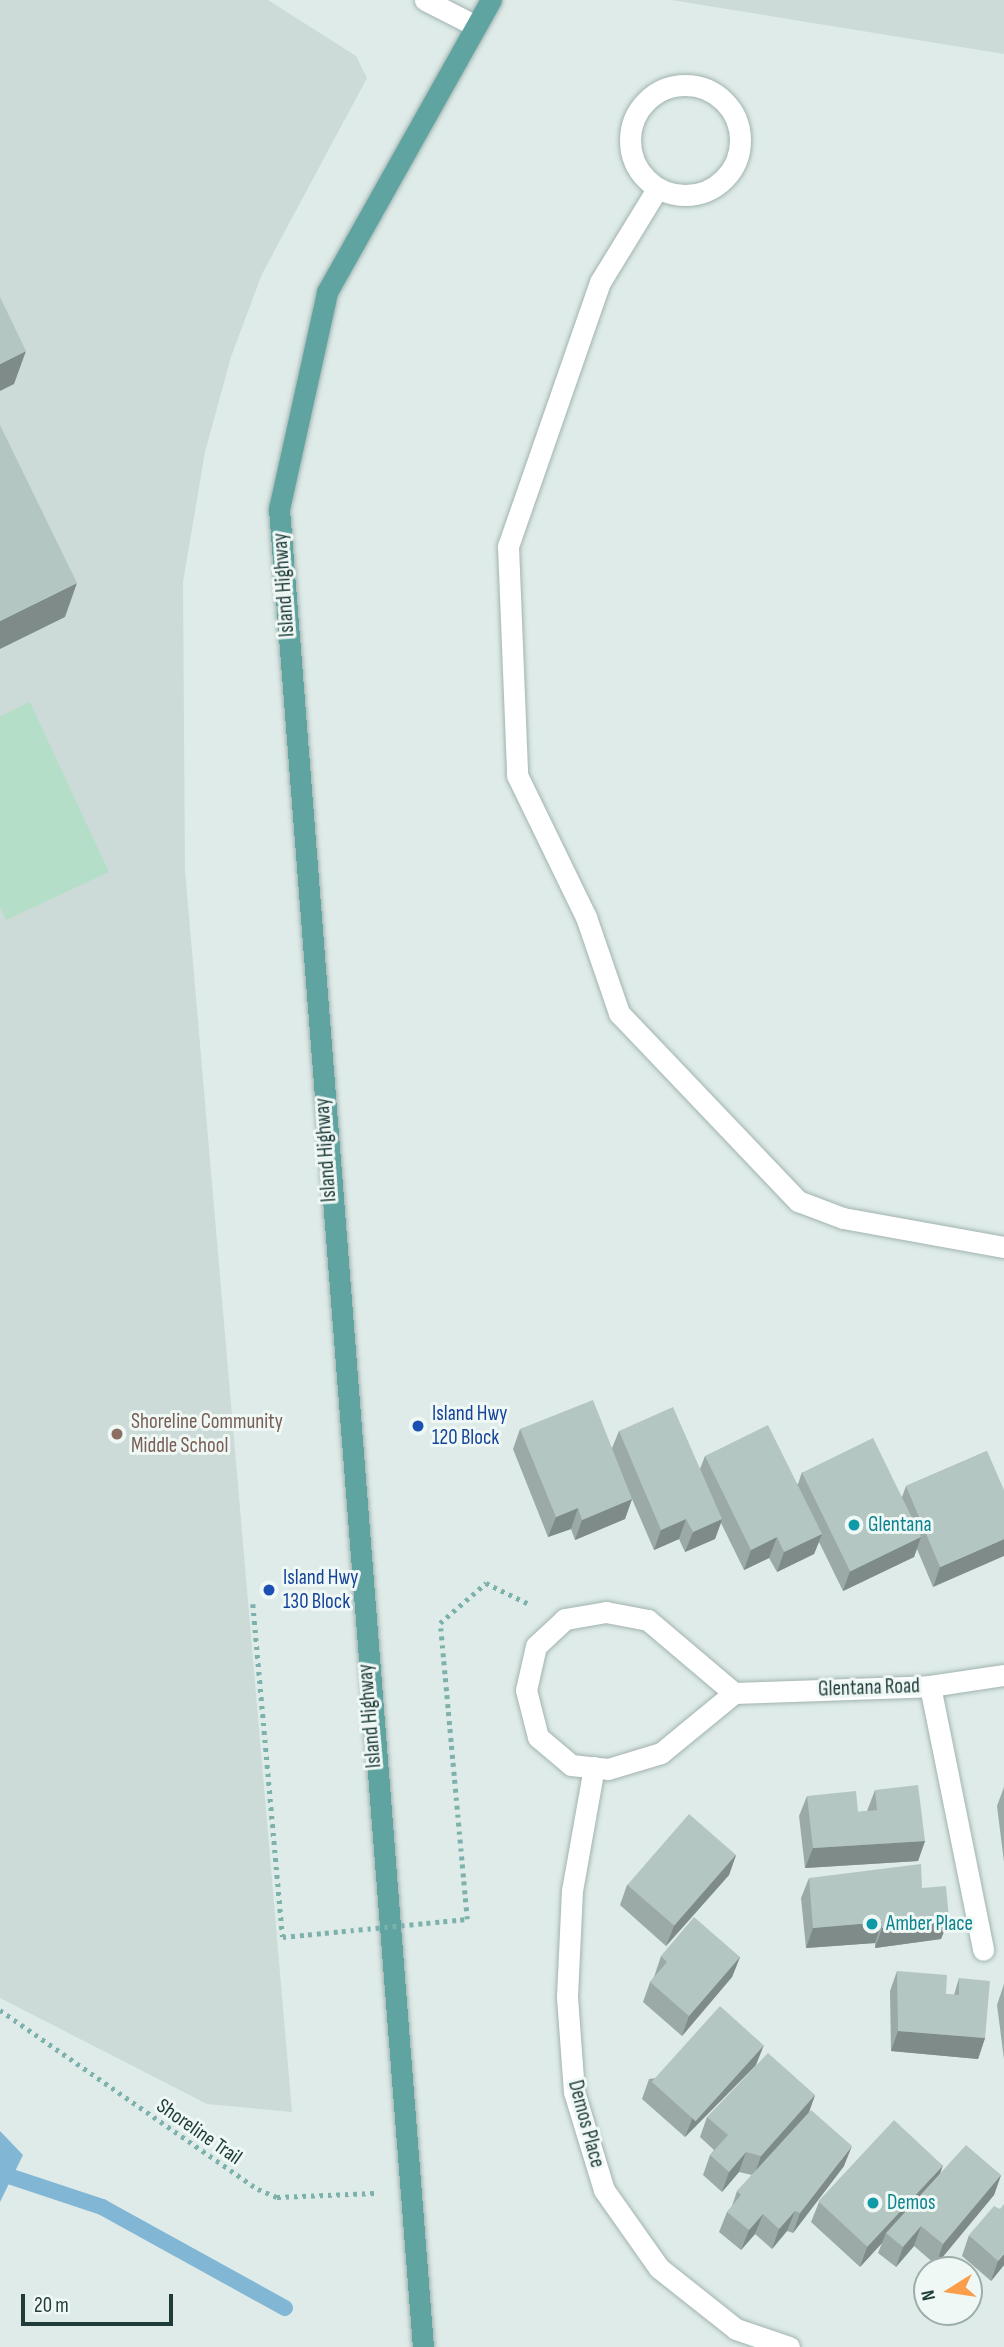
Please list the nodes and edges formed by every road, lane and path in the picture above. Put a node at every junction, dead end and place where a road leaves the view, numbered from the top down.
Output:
1 (425, 0) edge
2 (491, 0) edge
3 (474, 25) junction
4 (657, 189) junction
5 (1004, 1247) edge
6 (253, 1604) dead end
7 (553, 1631) junction
8 (1004, 1675) edge
9 (930, 1686) junction
10 (734, 1693) junction
11 (594, 1767) junction
12 (983, 1950) dead end
13 (0, 2010) edge
14 (407, 2191) junction
15 (423, 2347) edge
16 (789, 2347) edge

1 - 3 street
2 - 3 main road, Island Highway
3 - 14 main road, Island Highway
4 - 4 street
4 - 5 street
6 - 7 path, bridge
7 - 10 street
7 - 11 street
8 - 9 street, Glentana Road
9 - 10 street, Glentana Road
9 - 12 street
10 - 11 street
11 - 16 street, Demos Place
13 - 14 path, Shoreline Trail
14 - 15 main road, Island Highway

